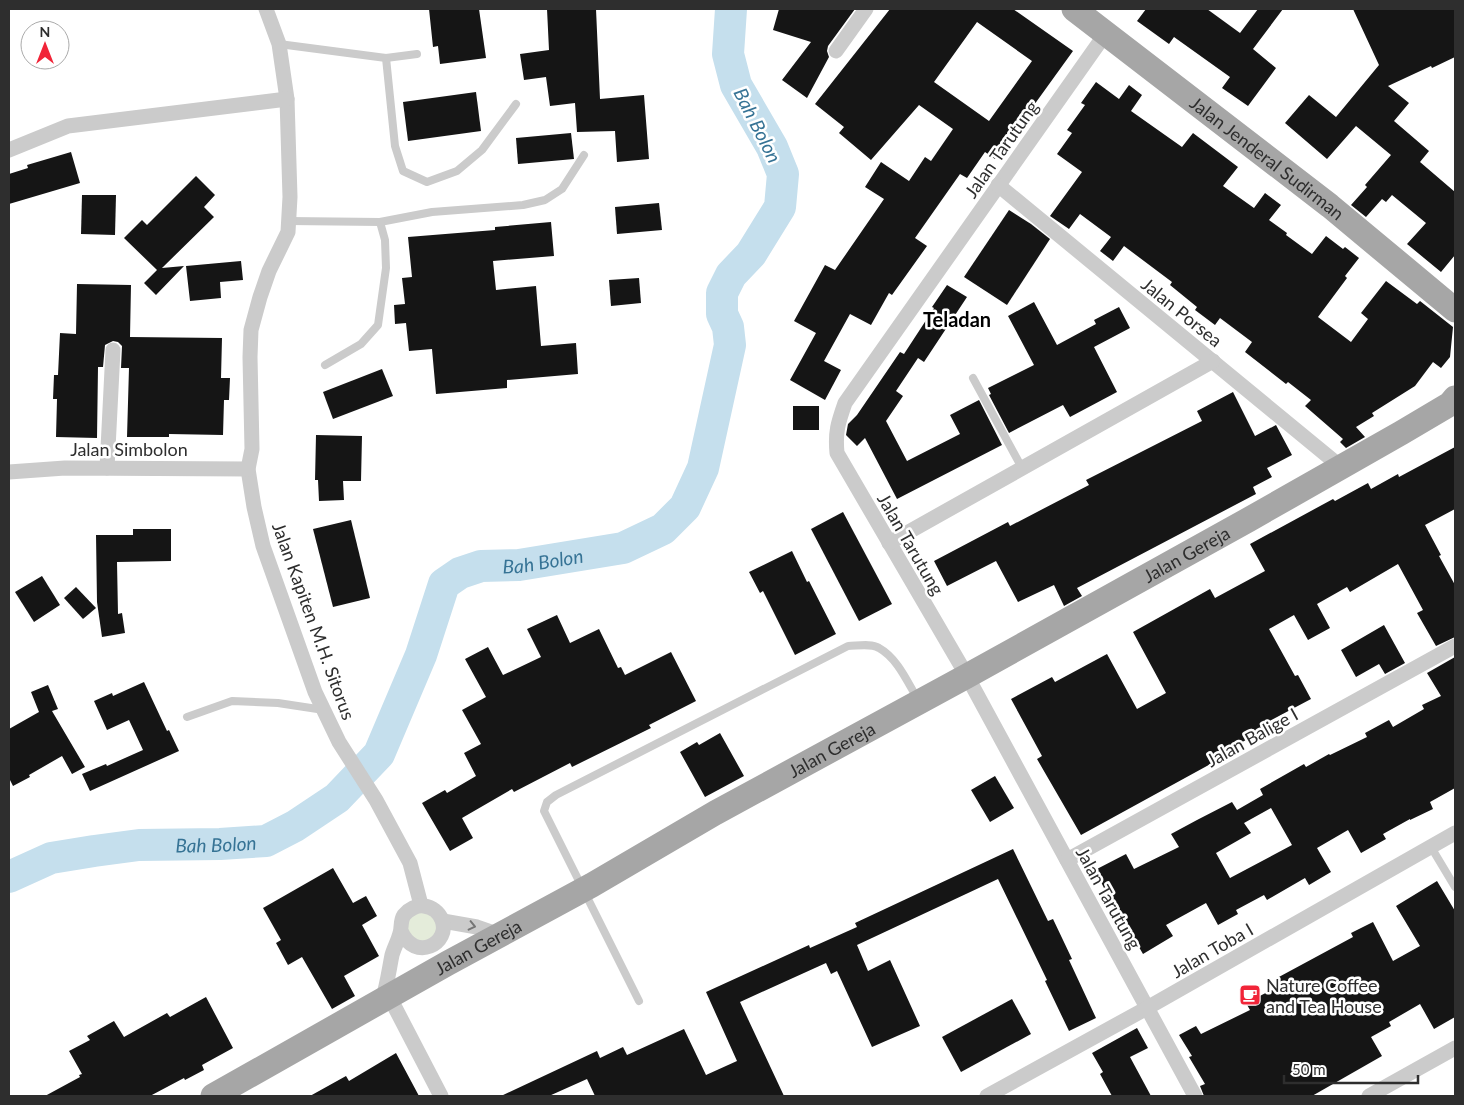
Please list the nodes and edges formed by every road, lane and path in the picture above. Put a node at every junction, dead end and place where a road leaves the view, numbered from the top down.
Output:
1 (266, 9) edge
2 (866, 9) edge
3 (1074, 9) edge
4 (1106, 33) junction
5 (279, 44) junction
6 (836, 52) dead end
7 (417, 54) dead end
8 (386, 58) junction
9 (288, 99) junction
10 (516, 104) dead end
11 (9, 150) edge
12 (584, 155) dead end
13 (998, 185) junction
14 (289, 220) junction
15 (380, 222) junction
16 (1455, 310) edge
17 (113, 350) dead end
18 (1213, 361) junction
19 (325, 365) dead end
20 (973, 378) dead end
21 (1454, 402) edge
22 (1341, 467) junction
23 (107, 468) junction
24 (1022, 468) junction
25 (248, 469) junction
26 (9, 472) edge
27 (889, 542) junction
28 (1455, 646) edge
29 (967, 676) junction
30 (920, 702) junction
31 (324, 710) junction
32 (187, 717) dead end
33 (1455, 833) edge
34 (1431, 847) junction
35 (1067, 860) junction
36 (1455, 886) edge
37 (585, 889) junction
38 (421, 906) junction
39 (443, 921) junction
40 (401, 932) junction
41 (500, 935) junction
42 (440, 954) junction
43 (385, 998) junction
44 (639, 1001) dead end
45 (1147, 1008) junction
46 (1455, 1048) edge
47 (213, 1096) edge
48 (442, 1096) edge
49 (987, 1096) edge
50 (1195, 1096) edge
51 (1370, 1096) edge

1 - 5 street, Jalan Kapiten M.H. Sitorus
2 - 6 street
3 - 4 main road, Jalan Jenderal Sudirman
4 - 13 street, Jalan Tarutung
4 - 16 main road, Jalan Jenderal Sudirman
5 - 8 lane
5 - 9 street, Jalan Kapiten M.H. Sitorus
7 - 8 lane
8 - 10 lane
9 - 11 street
9 - 14 street, Jalan Kapiten M.H. Sitorus
12 - 15 lane
13 - 18 street, Jalan Porsea
13 - 27 street, Jalan Tarutung
14 - 15 lane
14 - 25 street, Jalan Kapiten M.H. Sitorus
15 - 19 lane
17 - 23 street
18 - 22 street, Jalan Porsea
18 - 24 street
20 - 24 lane
21 - 22 main road, Jalan Gereja
22 - 29 main road, Jalan Gereja
23 - 25 street, Jalan Simbolon
23 - 26 street, Jalan Simbolon
24 - 27 street
25 - 31 street, Jalan Kapiten M.H. Sitorus
27 - 29 street, Jalan Tarutung
28 - 35 street, Jalan Balige I
29 - 30 main road, Jalan Gereja
29 - 35 street, Jalan Tarutung
30 - 37 main road, Jalan Gereja
30 - 37 lane
31 - 32 lane
31 - 38 street, Jalan Kapiten M.H. Sitorus
33 - 34 street, Jalan Toba I
34 - 36 lane
34 - 45 street, Jalan Toba I
35 - 45 street, Jalan Tarutung
37 - 41 main road, Jalan Gereja
37 - 44 lane
38 - 39 street
38 - 40 street
39 -> 41 street
39 - 42 street
40 - 42 street
40 - 43 street
41 - 42 main road, Jalan Gereja
42 - 43 main road, Jalan Gereja
43 - 47 main road, Jalan Gereja
43 - 48 street
45 - 49 street, Jalan Toba I
45 - 50 street, Jalan Tarutung
46 - 51 street

